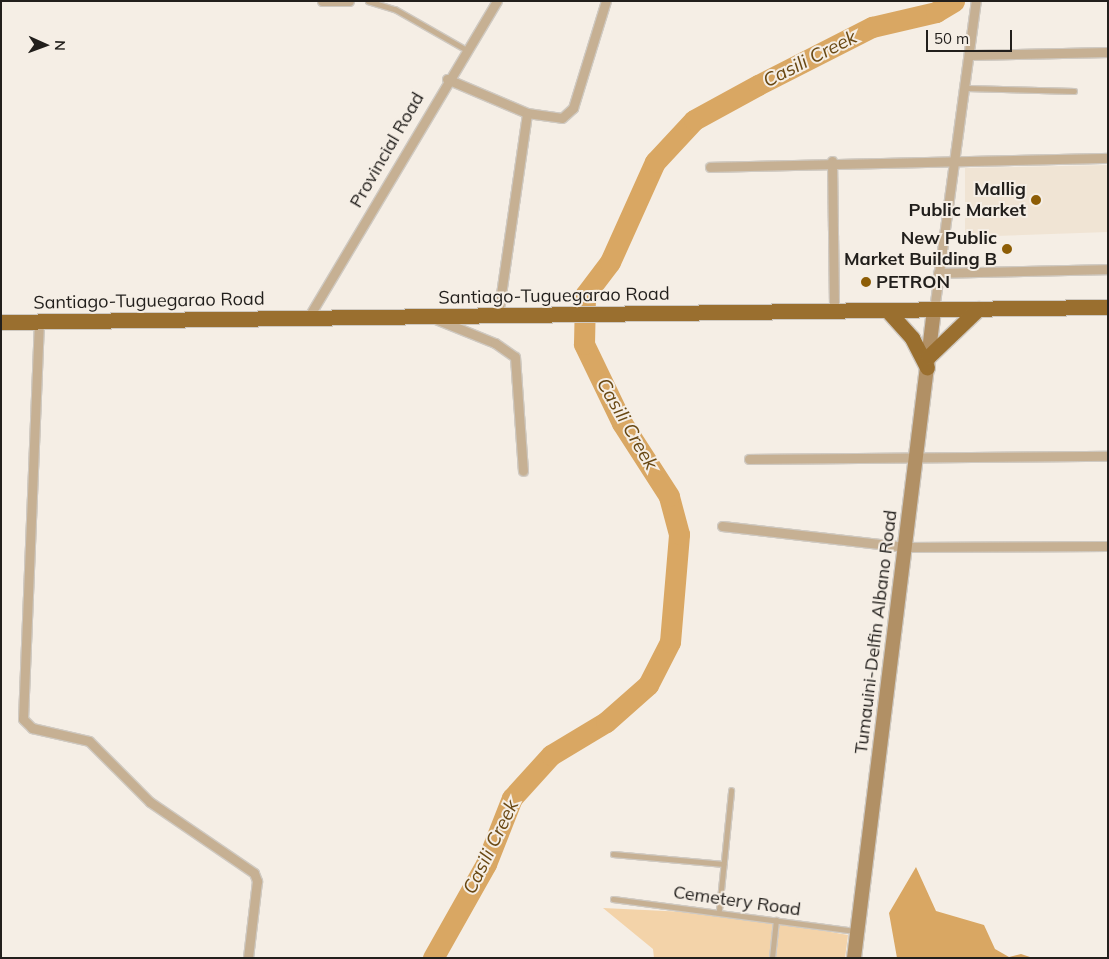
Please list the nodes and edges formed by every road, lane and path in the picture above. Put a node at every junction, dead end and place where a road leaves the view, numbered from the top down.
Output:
1 (322, 1) edge
2 (349, 1) edge
3 (368, 1) edge
4 (497, 1) edge
5 (606, 1) edge
6 (976, 1) edge
7 (465, 50) junction
8 (1108, 52) edge
9 (970, 56) junction
10 (447, 79) junction
11 (967, 88) junction
12 (1074, 91) dead end
13 (526, 112) junction
14 (1108, 158) edge
15 (952, 161) junction
16 (832, 162) junction
17 (710, 167) dead end
18 (1108, 269) edge
19 (938, 273) junction
20 (1108, 307) edge
21 (978, 309) junction
22 (887, 310) junction
23 (934, 310) junction
24 (834, 311) junction
25 (498, 315) junction
26 (431, 317) junction
27 (308, 318) junction
28 (40, 321) junction
29 (1, 322) edge
30 (928, 362) junction
31 (1108, 456) edge
32 (749, 459) dead end
33 (916, 460) junction
34 (523, 471) dead end
35 (722, 526) dead end
36 (1108, 546) edge
37 (906, 547) junction
38 (731, 791) dead end
39 (613, 854) dead end
40 (724, 864) junction
41 (613, 899) dead end
42 (718, 910) junction
43 (776, 920) junction
44 (857, 931) junction
45 (248, 958) edge
46 (772, 958) edge
47 (854, 958) edge

1 - 2 street
3 - 7 lane
4 - 7 street, Provincial Road
5 - 13 street
6 - 9 street
7 - 10 street, Provincial Road
8 - 9 street
9 - 11 street
10 - 13 street
10 - 27 street, Provincial Road
11 - 12 lane
11 - 15 street
13 - 25 street
14 - 15 street
15 - 16 street
15 - 19 street
16 - 17 street
16 - 24 street
18 - 19 street
19 - 23 street
20 - 21 highway, Santiago-Tuguegarao Road
21 - 23 highway, Santiago-Tuguegarao Road
21 - 30 highway
22 - 23 highway, Santiago-Tuguegarao Road
22 - 24 highway, Santiago-Tuguegarao Road
22 - 30 highway
23 - 30 main road, Tumauini-Delfin Albano Road
24 - 25 highway, Santiago-Tuguegarao Road
25 - 26 highway, Santiago-Tuguegarao Road
26 - 27 highway, Santiago-Tuguegarao Road
26 - 34 street
27 - 28 highway, Santiago-Tuguegarao Road
28 - 29 highway, Santiago-Tuguegarao Road
28 - 45 street
30 - 33 main road, Tumauini-Delfin Albano Road
31 - 33 street
32 - 33 street
33 - 37 main road, Tumauini-Delfin Albano Road
35 - 37 street
36 - 37 street
37 - 44 main road, Tumauini-Delfin Albano Road
38 - 40 lane
39 - 40 lane
40 - 42 lane
41 - 42 lane, Cemetery Road
42 - 43 lane, Cemetery Road
43 - 44 lane, Cemetery Road
43 - 46 lane
44 - 47 main road, Tumauini-Delfin Albano Road

